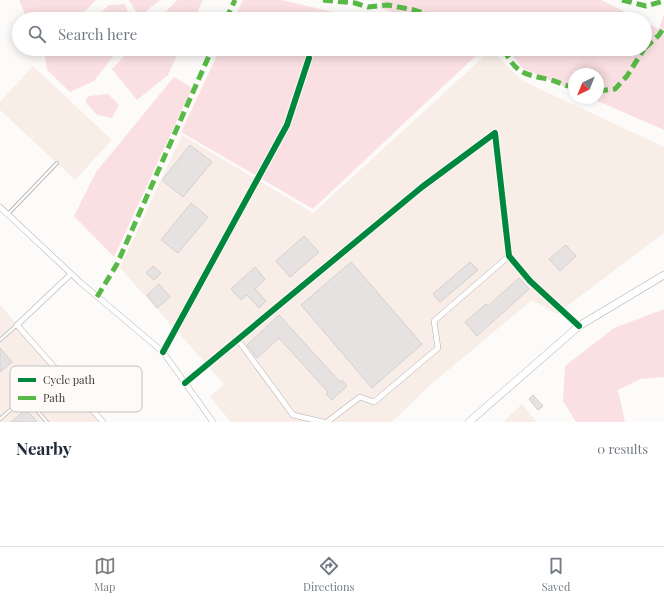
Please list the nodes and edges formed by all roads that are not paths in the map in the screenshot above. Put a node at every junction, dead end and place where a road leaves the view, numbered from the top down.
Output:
1 (308, 58) dead end
2 (57, 163) dead end
3 (0, 207) edge
4 (8, 214) junction
5 (509, 256) junction
6 (71, 274) junction
7 (664, 275) edge
8 (17, 324) junction
9 (578, 326) junction
10 (0, 340) edge
11 (238, 340) junction
12 (163, 352) junction
13 (54, 366) edge
14 (185, 383) junction
15 (10, 410) edge
16 (38, 412) edge
17 (94, 412) edge
18 (0, 419) edge
19 (47, 422) edge
20 (103, 422) edge
21 (214, 422) edge
22 (323, 422) edge
23 (327, 422) edge
24 (469, 422) edge

1 - 12 street
2 - 4 lane
3 - 4 street
4 - 6 street
5 - 9 street
5 - 11 street
5 - 23 street
6 - 8 street
6 - 12 street
7 - 9 main road
8 - 10 lane
8 - 13 street
9 - 24 main road
11 - 14 street
11 - 22 street
12 - 14 street
14 - 21 street
15 - 18 lane
16 - 19 lane
17 - 20 street

